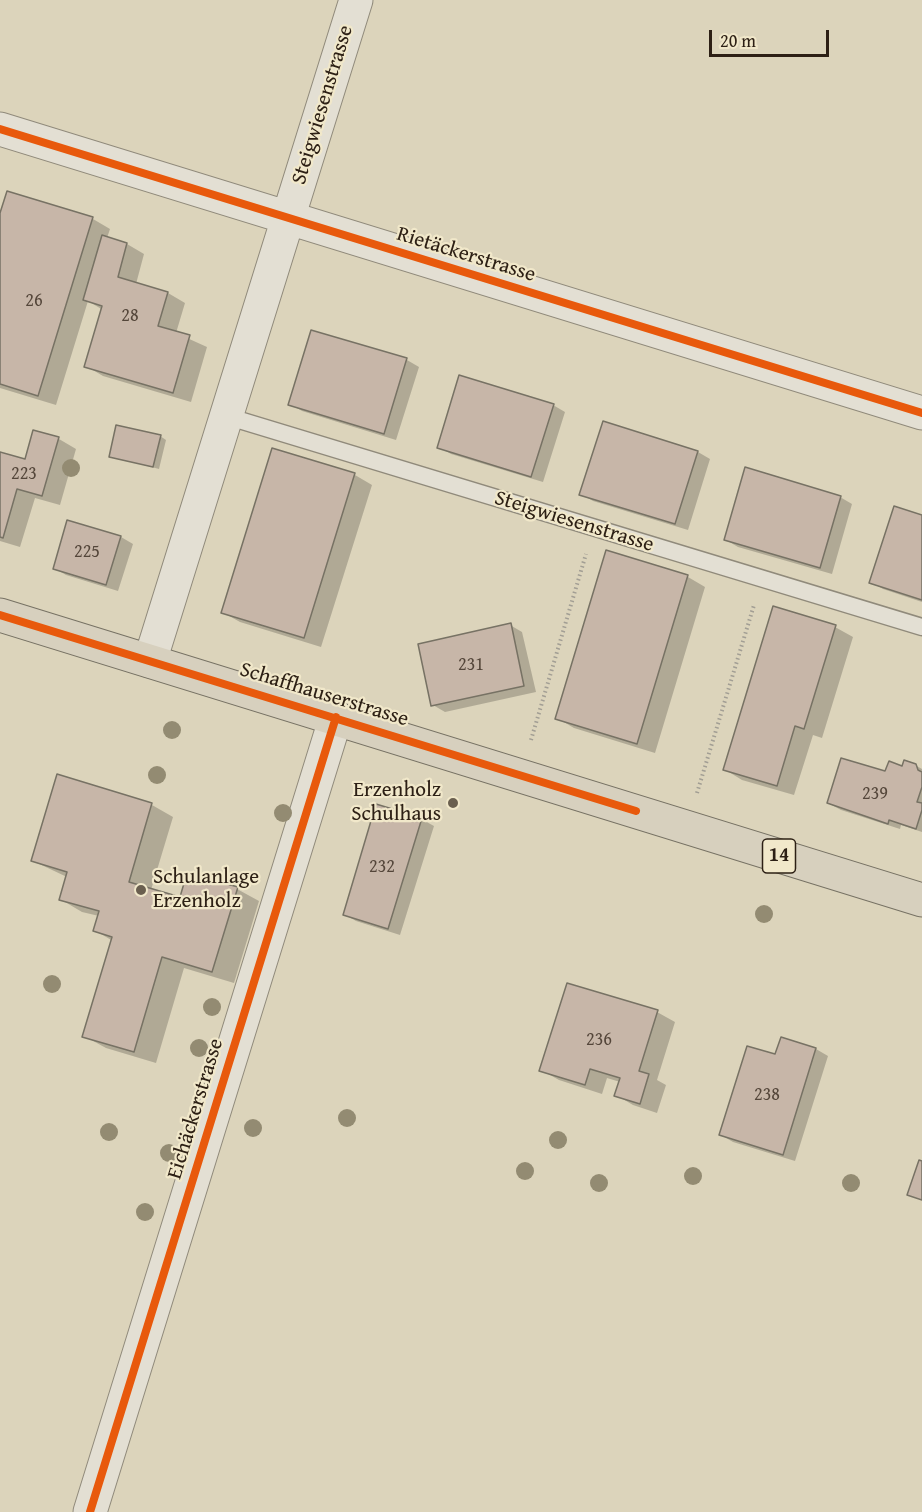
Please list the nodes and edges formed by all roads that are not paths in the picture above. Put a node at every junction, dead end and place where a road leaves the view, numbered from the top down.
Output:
1 (356, 0) edge
2 (0, 129) edge
3 (287, 219) junction
4 (922, 413) edge
5 (226, 416) junction
6 (0, 615) edge
7 (922, 627) edge
8 (150, 661) junction
9 (336, 717) junction
10 (922, 900) edge
11 (90, 1512) edge

1 - 3 street, Steigwiesenstrasse
2 - 3 street, Rietäckerstrasse
3 - 4 street, Rietäckerstrasse
3 - 5 street, Steigwiesenstrasse
5 - 7 lane, Steigwiesenstrasse
5 - 8 street, Steigwiesenstrasse
6 - 8 main road, Schaffhauserstrasse / 14
8 - 9 main road, Schaffhauserstrasse / 14
9 - 10 main road, Schaffhauserstrasse / 14
9 - 11 street, Eichäckerstrasse

